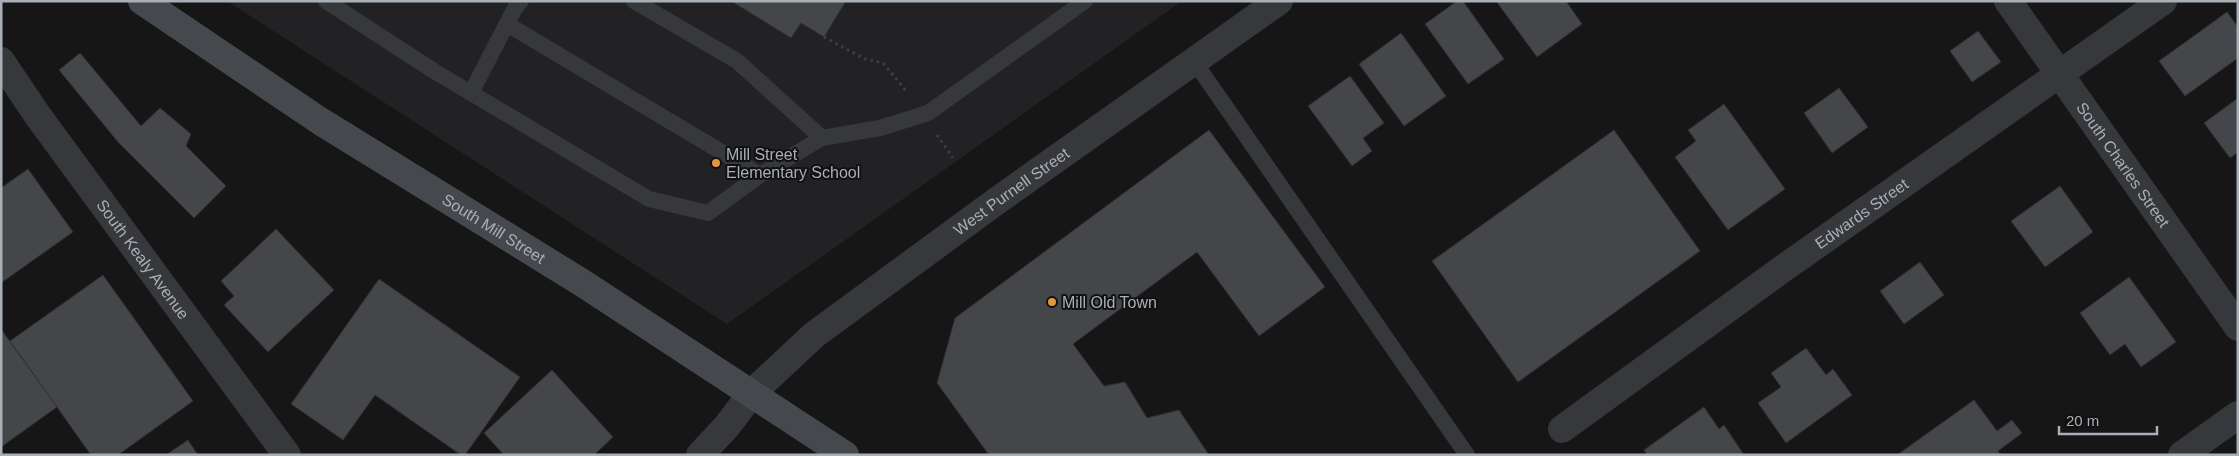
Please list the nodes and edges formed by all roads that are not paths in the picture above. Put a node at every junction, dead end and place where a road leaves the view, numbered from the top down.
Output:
1 (142, 1) edge
2 (326, 1) edge
3 (521, 1) edge
4 (634, 1) edge
5 (1085, 1) edge
6 (1279, 1) edge
7 (2008, 1) edge
8 (2163, 1) edge
9 (507, 24) junction
10 (1, 61) edge
11 (1194, 61) junction
12 (2059, 74) junction
13 (471, 93) junction
14 (822, 138) junction
15 (760, 175) junction
16 (2238, 327) edge
17 (752, 393) junction
18 (2238, 415) edge
19 (1562, 429) dead end
20 (287, 455) edge
21 (700, 455) edge
22 (845, 455) edge
23 (1467, 455) edge
24 (2182, 455) edge

1 - 17 main road, South Mill Street
2 - 13 lane
3 - 9 lane
4 - 14 lane
5 - 14 lane
6 - 11 street, West Purnell Street
7 - 12 street, South Charles Street
8 - 12 street, Edwards Street
9 - 13 lane
9 - 15 lane
10 - 20 street, South Kealy Avenue
11 - 17 street, West Purnell Street
11 - 23 lane
12 - 16 street, South Charles Street
12 - 19 street, Edwards Street
13 - 15 lane
14 - 15 lane
17 - 21 street, West Purnell Street
17 - 22 main road, South Mill Street
18 - 24 street

